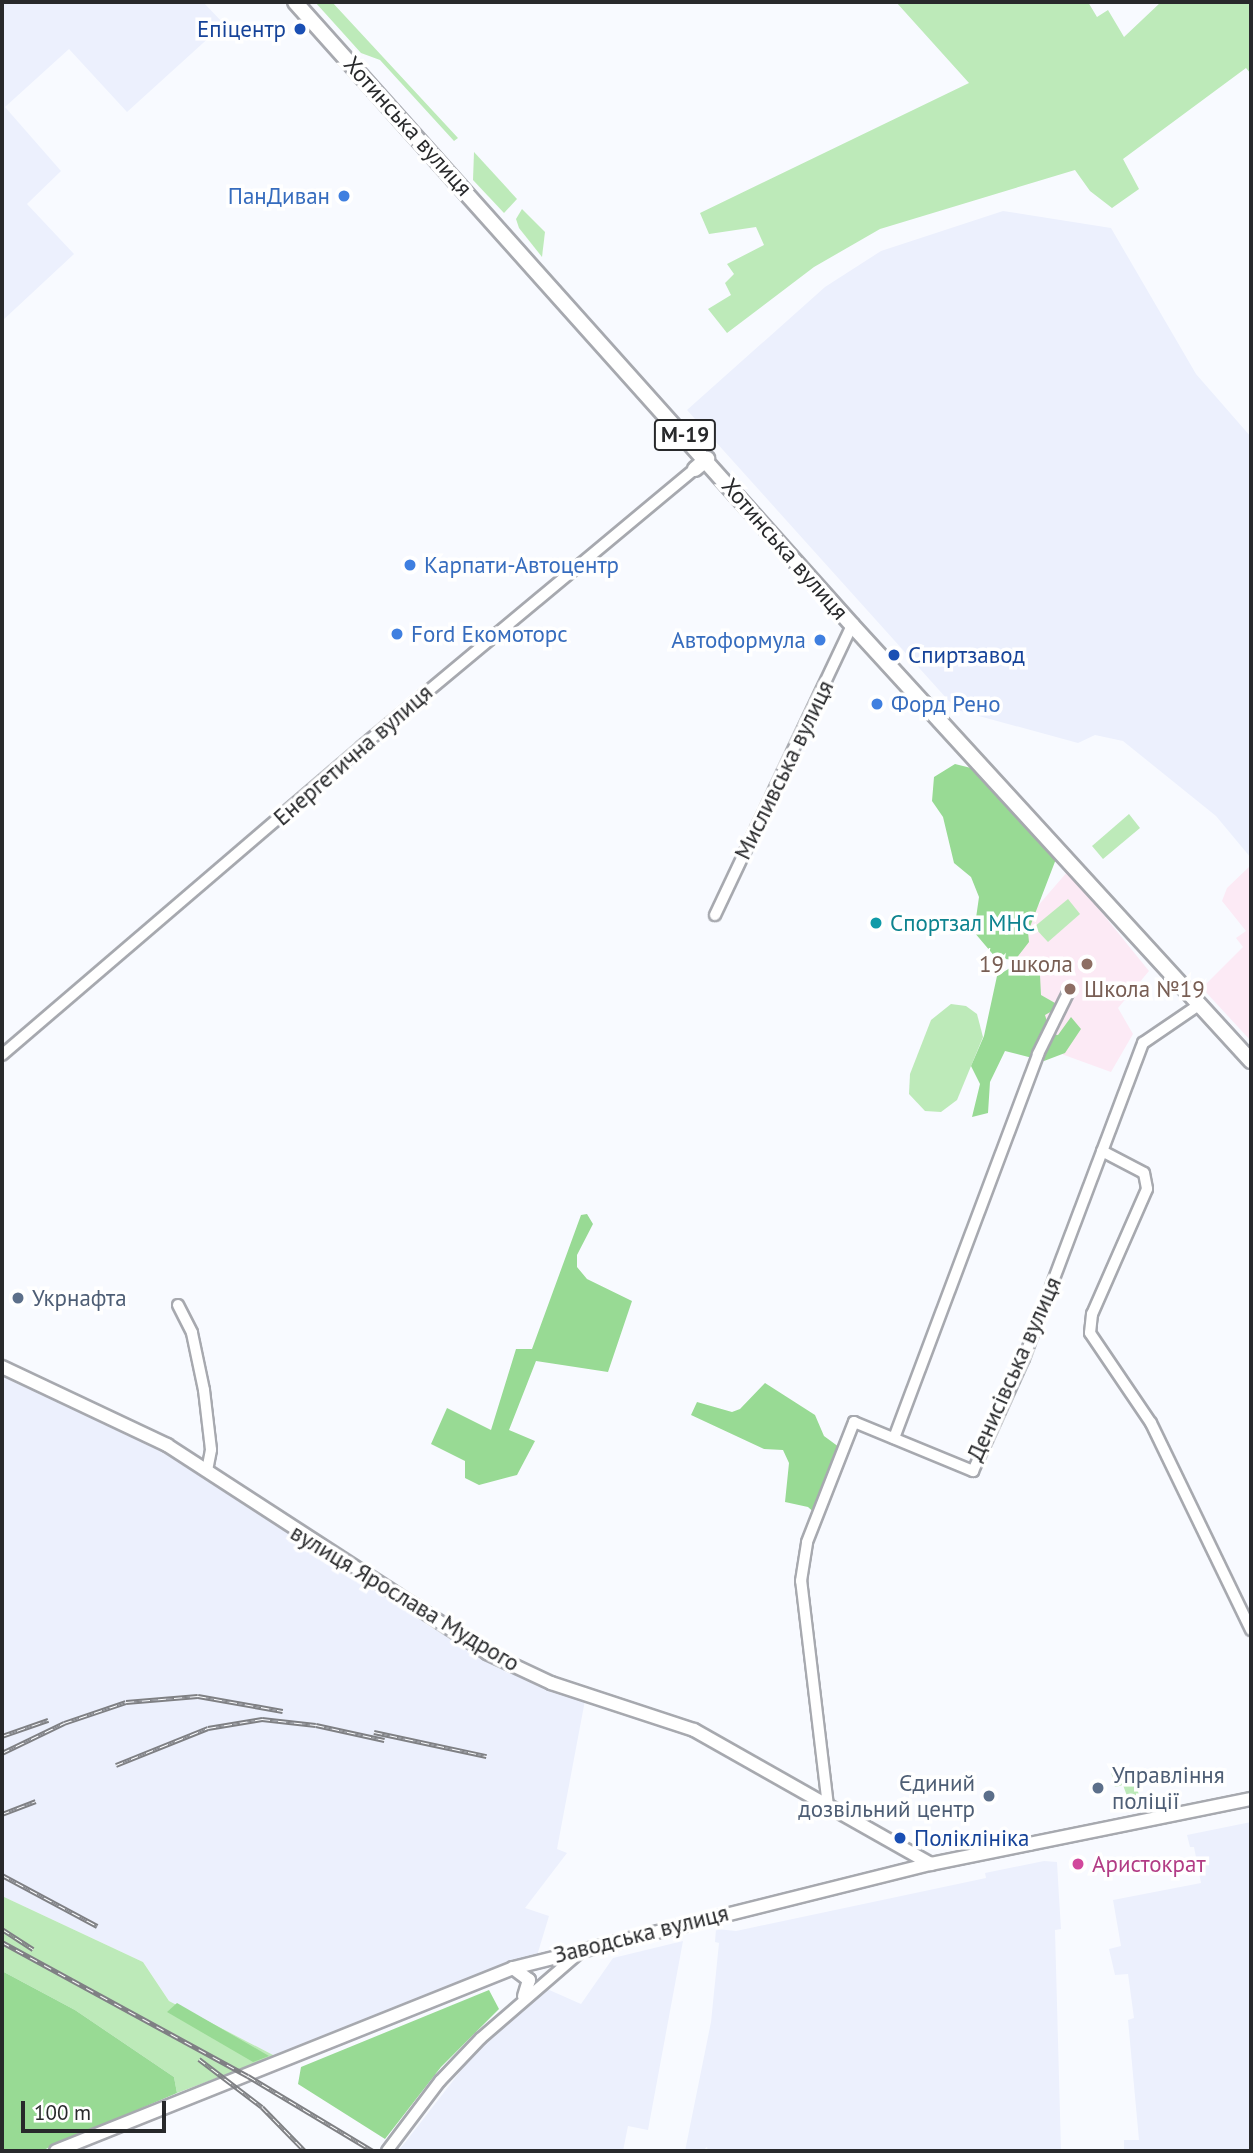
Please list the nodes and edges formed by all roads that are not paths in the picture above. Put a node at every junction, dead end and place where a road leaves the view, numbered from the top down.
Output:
1 (295, 2) edge
2 (707, 459) junction
3 (695, 469) joint
4 (852, 625) junction
5 (715, 915) dead end
6 (1067, 995) dead end
7 (1199, 1004) junction
8 (2, 1055) edge
9 (1251, 1061) edge
10 (1102, 1152) junction
11 (178, 1306) dead end
12 (2, 1367) edge
13 (894, 1438) junction
14 (207, 1471) junction
15 (1251, 1630) edge
16 (1251, 1798) edge
17 (828, 1806) junction
18 (931, 1864) junction
19 (588, 1946) junction
20 (513, 1968) junction
21 (524, 1996) junction
22 (56, 2151) edge
23 (387, 2151) edge

1 - 2 highway, Хотинська вулиця / М-19
2 - 3 highway, Енергетична вулиця
2 - 4 highway, Хотинська вулиця / М-19
3 - 8 street, Енергетична вулиця
4 - 5 street, Мисливська вулиця
4 - 7 highway, Хотинська вулиця / М-19
6 - 13 street
7 - 9 highway, Хотинська вулиця / М-19
7 - 10 street, Денисівська вулиця
10 - 13 street, Денисівська вулиця
10 - 15 street
11 - 14 street
12 - 14 main road, вулиця Ярослава Мудрого
13 - 17 street, Денисівська вулиця
14 - 17 main road, вулиця Ярослава Мудрого
16 - 18 main road, Заводська вулиця
17 - 18 main road, вулиця Ярослава Мудрого
18 - 19 main road, Заводська вулиця
19 - 20 main road, Заводська вулиця
19 - 21 street
20 - 21 main road
20 - 22 main road, Заводська вулиця
21 - 23 street

